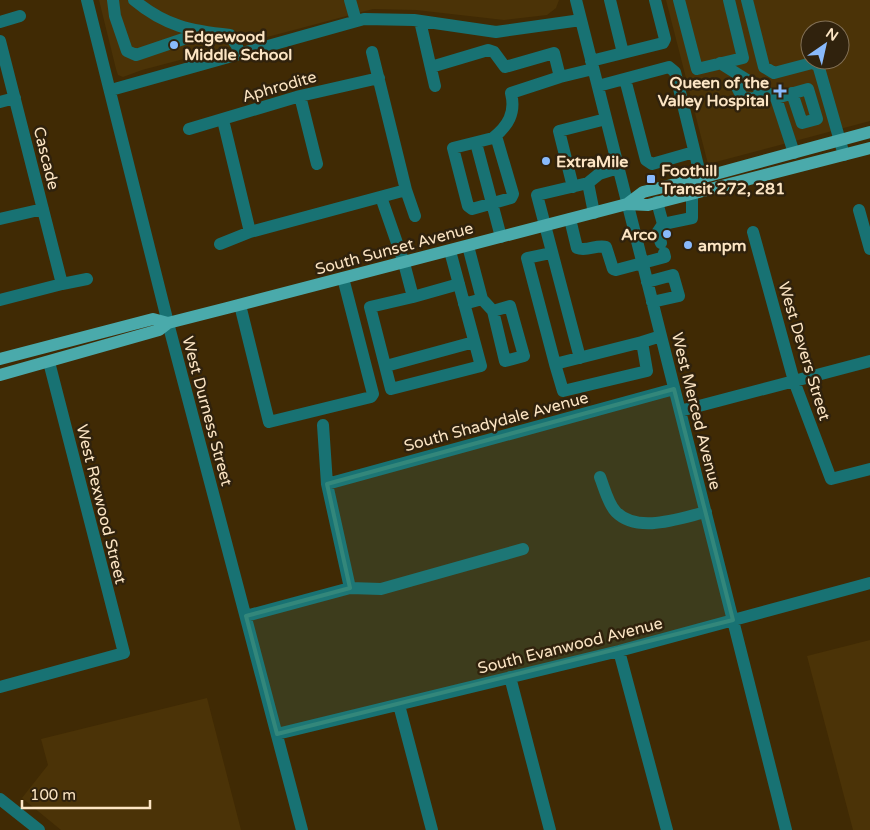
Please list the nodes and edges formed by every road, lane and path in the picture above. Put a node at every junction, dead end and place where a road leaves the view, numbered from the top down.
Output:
1 (87, 0) edge
2 (113, 0) edge
3 (134, 0) edge
4 (350, 0) edge
5 (576, 0) edge
6 (610, 0) edge
7 (655, 0) edge
8 (679, 0) edge
9 (729, 0) edge
10 (747, 0) edge
11 (20, 16) dead end
12 (581, 20) junction
13 (356, 21) junction
14 (420, 21) junction
15 (0, 22) edge
16 (204, 32) junction
17 (0, 41) edge
18 (372, 52) dead end
19 (623, 53) junction
20 (238, 54) junction
21 (720, 63) junction
22 (592, 65) junction
23 (431, 66) junction
24 (739, 75) junction
25 (379, 78) junction
26 (560, 78) junction
27 (625, 79) junction
28 (435, 86) dead end
29 (598, 86) junction
30 (111, 90) junction
31 (764, 90) junction
32 (792, 93) dead end
33 (300, 96) junction
34 (15, 98) junction
35 (776, 98) junction
36 (0, 102) edge
37 (606, 119) junction
38 (223, 120) junction
39 (189, 129) dead end
40 (870, 132) edge
41 (496, 136) junction
42 (840, 140) junction
43 (476, 143) junction
44 (870, 148) edge
45 (694, 152) junction
46 (794, 153) junction
47 (844, 155) junction
48 (317, 164) dead end
49 (618, 168) junction
50 (700, 178) junction
51 (588, 183) junction
52 (573, 187) junction
53 (406, 190) junction
54 (692, 194) junction
55 (381, 197) junction
56 (658, 202) junction
57 (492, 204) junction
58 (627, 204) junction
59 (43, 209) junction
60 (859, 210) dead end
61 (594, 213) junction
62 (415, 216) dead end
63 (0, 219) edge
64 (570, 219) junction
65 (663, 224) junction
66 (544, 226) junction
67 (250, 232) junction
68 (753, 232) dead end
69 (501, 237) junction
70 (220, 244) dead end
71 (468, 246) junction
72 (870, 249) edge
73 (450, 250) junction
74 (551, 253) junction
75 (404, 263) junction
76 (642, 263) junction
77 (343, 278) junction
78 (86, 279) dead end
79 (647, 282) junction
80 (62, 284) junction
81 (459, 284) junction
82 (413, 297) junction
83 (482, 299) junction
84 (0, 300) edge
85 (652, 302) junction
86 (464, 304) junction
87 (240, 305) junction
88 (493, 312) dead end
89 (168, 323) junction
90 (661, 336) junction
91 (474, 342) junction
92 (642, 342) junction
93 (580, 358) junction
94 (0, 359) edge
95 (870, 361) edge
96 (50, 362) junction
97 (555, 364) junction
98 (386, 366) junction
99 (0, 375) edge
100 (794, 381) junction
101 (674, 389) junction
102 (680, 411) junction
103 (323, 426) dead end
104 (870, 469) edge
105 (600, 477) dead end
106 (326, 484) junction
107 (706, 512) junction
108 (523, 549) dead end
109 (870, 583) edge
110 (350, 588) junction
111 (246, 616) junction
112 (733, 620) junction
113 (619, 651) junction
114 (510, 676) junction
115 (0, 687) edge
116 (399, 705) junction
117 (277, 734) junction
118 (0, 799) edge
119 (39, 830) edge
120 (302, 830) edge
121 (432, 830) edge
122 (550, 830) edge
123 (667, 830) edge
124 (786, 830) edge

1 - 30 street, West Durness Street
2 - 16 street
3 - 16 street
4 - 13 street
5 - 12 street, West Merced Avenue
6 - 19 street
7 - 19 street
8 - 21 street
9 - 21 street
10 - 42 street
11 - 15 street
12 - 14 street
12 - 22 street, West Merced Avenue
13 - 14 street
13 - 20 street
14 - 23 street
16 - 20 street
17 - 34 street, Cascade
18 - 25 street
19 - 22 street
20 - 30 street
21 - 24 street
22 - 26 street
22 - 29 street, West Merced Avenue
23 - 26 street
23 - 28 street
24 - 31 street
24 - 31 street
25 - 33 street, Aphrodite
25 - 53 street
26 - 41 street
27 - 29 street
27 - 45 street
27 - 45 street
29 - 37 street, West Merced Avenue
30 - 89 street, West Durness Street
31 - 35 street
32 - 35 street
33 - 38 street, Aphrodite
33 - 48 street
34 - 36 street
34 - 59 street, Cascade
35 - 46 street
37 - 49 street, West Merced Avenue
37 - 52 street
38 - 39 street, Aphrodite
38 - 67 street
40 - 42 main road, South Sunset Avenue
41 - 43 street
41 - 57 street
42 - 46 main road, South Sunset Avenue
42 - 47 street
43 - 57 street
43 - 57 street
44 - 47 main road, South Sunset Avenue
45 - 50 street
46 - 50 main road, South Sunset Avenue
47 - 54 main road, South Sunset Avenue
49 - 51 street
49 - 58 street, West Merced Avenue
50 - 58 main road, South Sunset Avenue
51 - 52 street
51 - 61 street
52 - 66 street
53 - 55 street
53 - 62 street
54 - 56 main road, South Sunset Avenue
54 - 65 street
55 - 67 street
55 - 75 street
56 - 58 main road, South Sunset Avenue
56 - 65 street
57 - 69 street
58 - 61 main road, South Sunset Avenue
58 - 76 street, West Merced Avenue
59 - 63 street
59 - 80 street, Cascade
60 - 72 street
61 - 64 main road, South Sunset Avenue
64 - 66 main road, South Sunset Avenue
64 - 76 street
65 - 76 street
66 - 69 main road, South Sunset Avenue
66 - 74 street
67 - 70 street
68 - 100 street, West Devers Street
69 - 71 main road, South Sunset Avenue
71 - 73 main road, South Sunset Avenue
71 - 83 street
73 - 75 main road, South Sunset Avenue
73 - 81 street
74 - 93 street
74 - 97 street
75 - 77 main road, South Sunset Avenue
75 - 82 street
76 - 79 street, West Merced Avenue
77 - 87 main road, South Sunset Avenue
77 - 87 street
78 - 80 street
79 - 85 street, West Merced Avenue
79 - 85 street
80 - 84 street
81 - 82 street
81 - 86 street
82 - 98 street
83 - 86 street
83 - 88 street
85 - 90 street, West Merced Avenue
86 - 91 street
87 - 89 main road, South Sunset Avenue
89 - 94 main road, South Sunset Avenue
89 - 96 main road, South Sunset Avenue
89 - 111 street, West Durness Street
90 - 92 street
90 - 101 street, West Merced Avenue
91 - 98 street
91 - 98 street
92 - 93 street
92 - 97 street
93 - 97 street
95 - 100 street
96 - 99 main road, South Sunset Avenue
96 - 115 street, West Rexwood Street
100 - 102 street
100 - 104 street, West Devers Street
101 - 102 street, West Merced Avenue
101 - 106 street, South Shadydale Avenue
102 - 107 street, West Merced Avenue
103 - 106 street
105 - 107 street
106 - 110 street
107 - 112 street, West Merced Avenue
108 - 110 street
109 - 112 street, South Evanwood Avenue
110 - 111 street
111 - 117 street, West Durness Street
112 - 113 street, South Evanwood Avenue
112 - 124 street, West Merced Avenue
113 - 114 street, South Evanwood Avenue
113 - 123 street
114 - 116 street, South Evanwood Avenue
114 - 122 street
116 - 117 street, South Evanwood Avenue
116 - 121 street
117 - 120 street, West Durness Street
118 - 119 street

